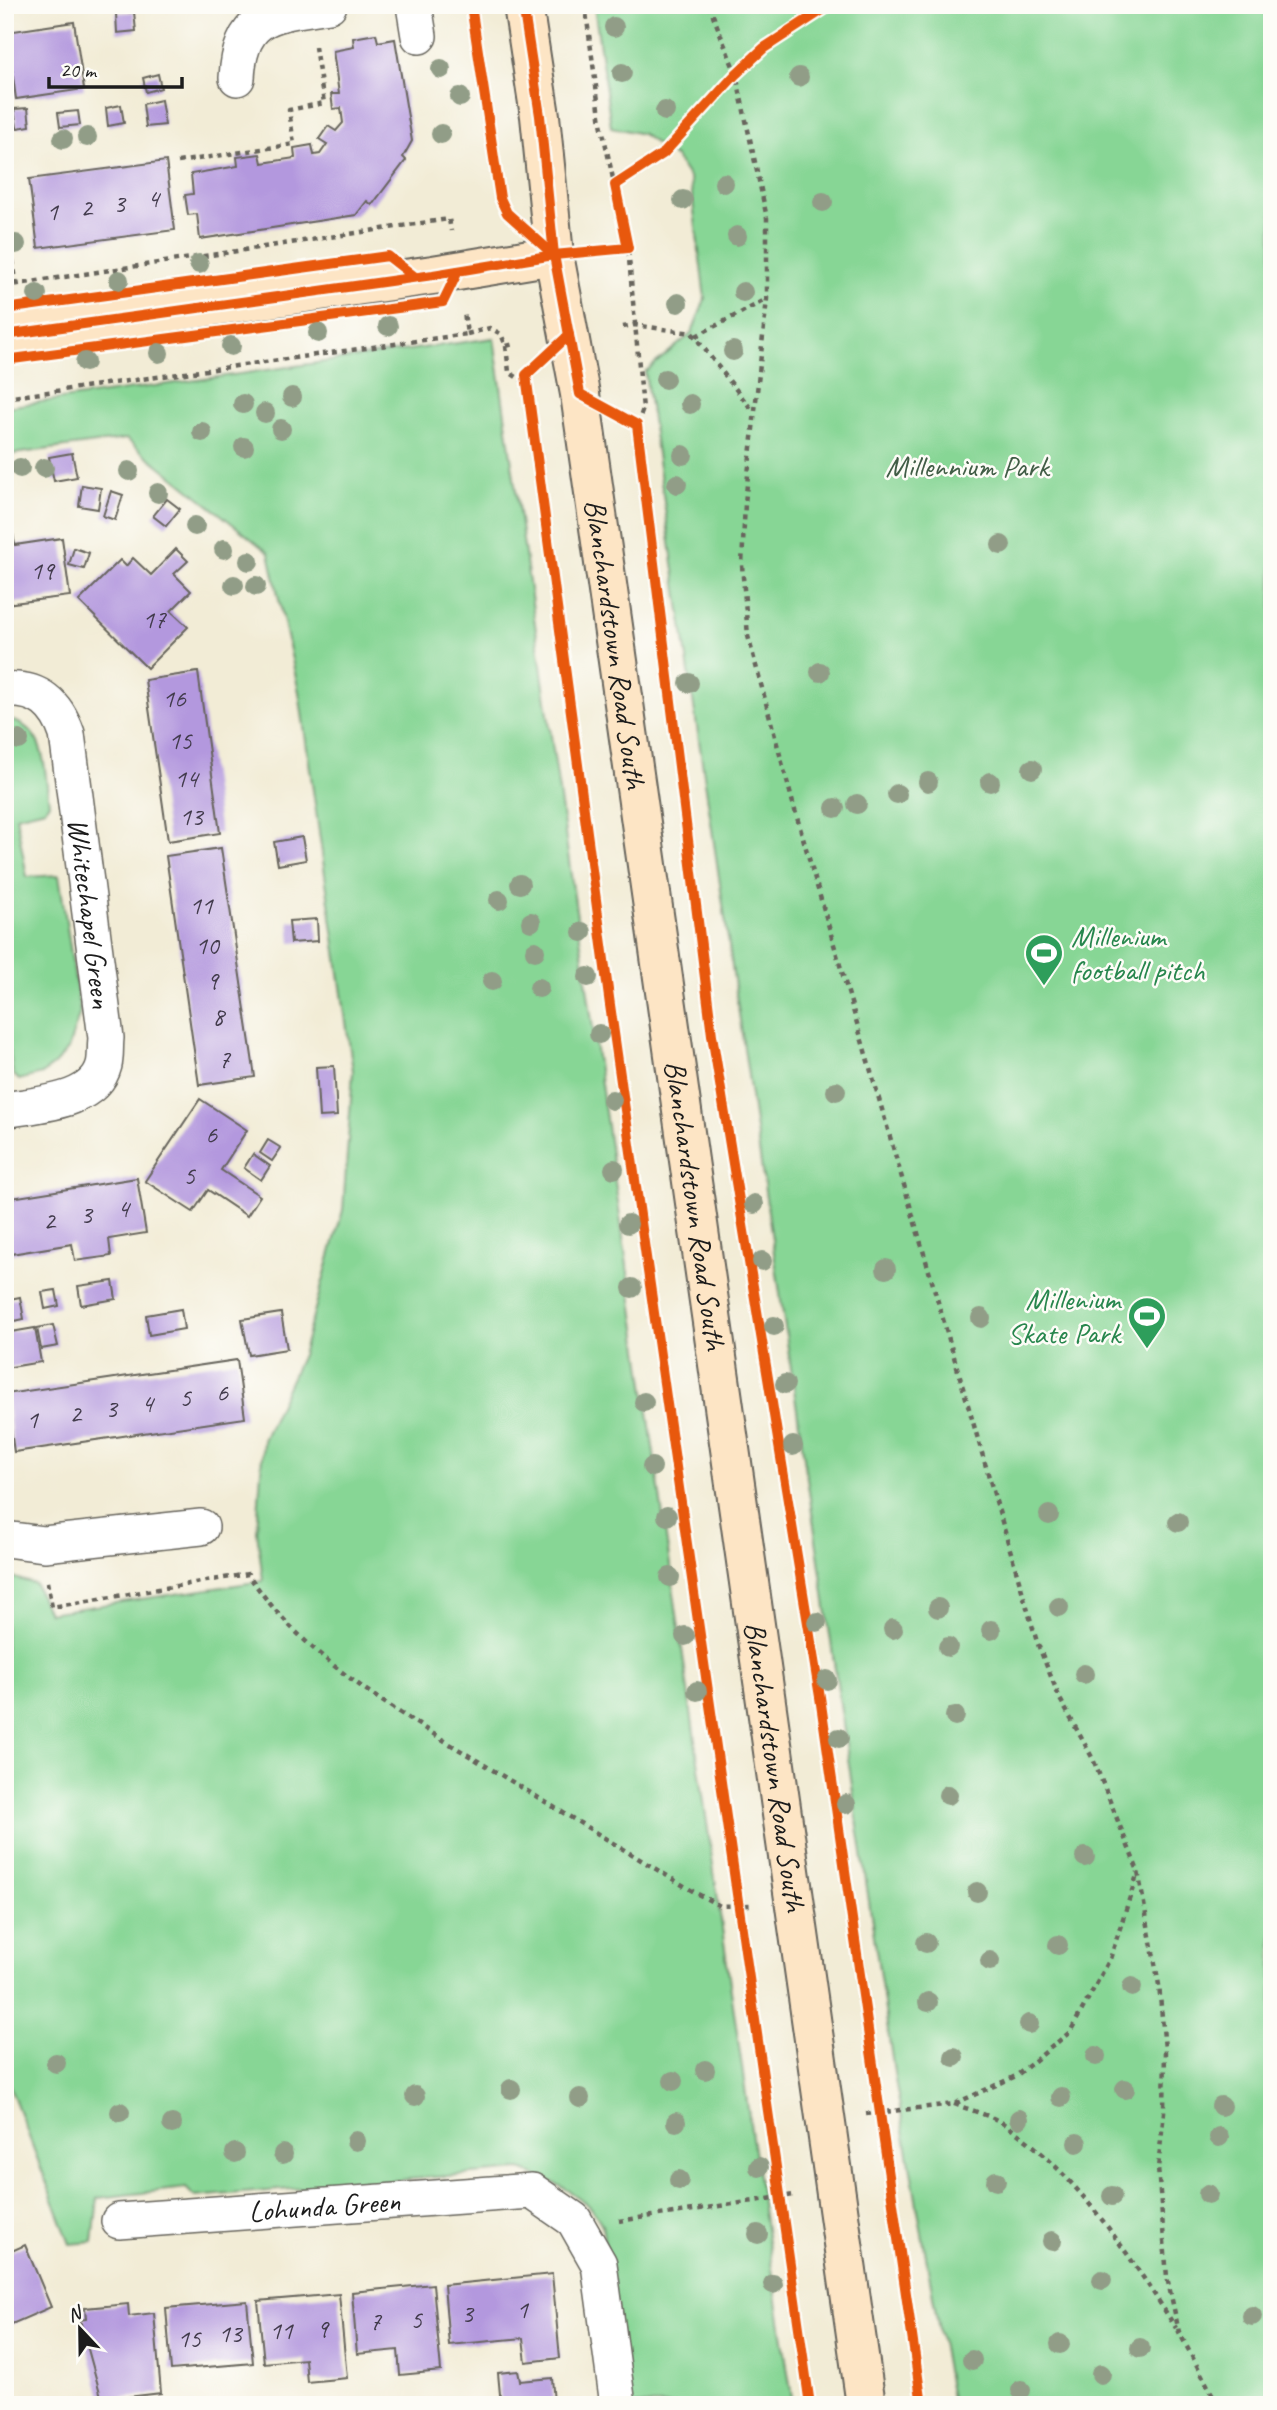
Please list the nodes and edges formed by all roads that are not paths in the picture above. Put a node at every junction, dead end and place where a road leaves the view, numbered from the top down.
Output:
1 (523, 5) edge
2 (319, 7) edge
3 (237, 78) dead end
4 (554, 255) junction
5 (15, 334) edge
6 (5, 690) edge
7 (5, 1110) edge
8 (201, 1528) dead end
9 (5, 1539) edge
10 (119, 2221) dead end
11 (618, 2405) edge
12 (866, 2405) edge

1 - 4 main road, Blanchardstown Road South
2 - 3 street
4 - 5 main road
4 - 12 main road, Blanchardstown Road South
6 - 7 street, Whitechapel Green
8 - 9 street
10 - 11 street, Lohunda Green

